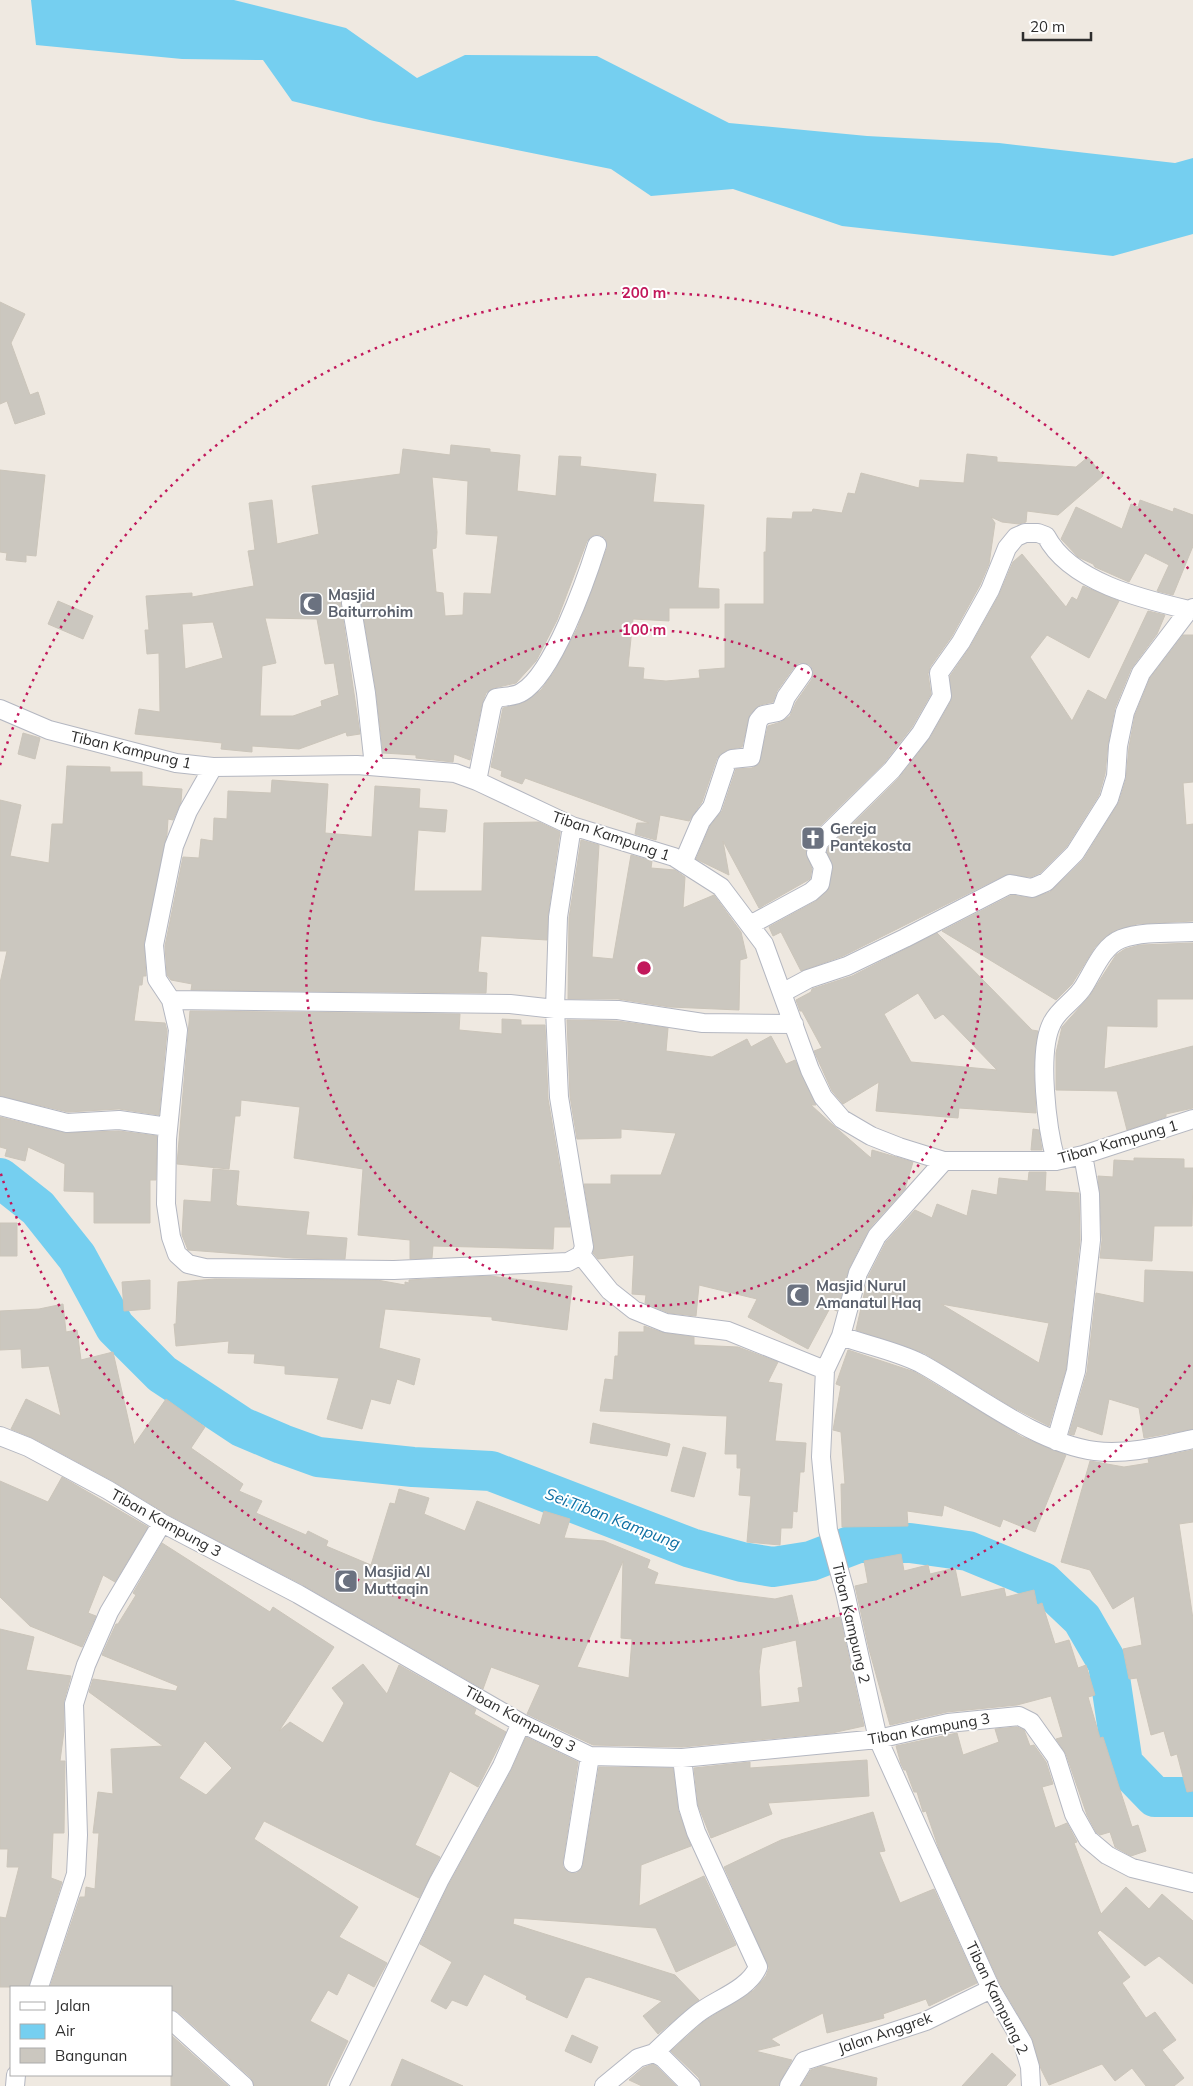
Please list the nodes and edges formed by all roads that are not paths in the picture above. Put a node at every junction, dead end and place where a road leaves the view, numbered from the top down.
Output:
1 (597, 545) dead end
2 (351, 604) dead end
3 (1191, 609) edge
4 (803, 673) dead end
5 (0, 709) edge
6 (374, 766) junction
7 (213, 768) junction
8 (477, 781) junction
9 (572, 826) junction
10 (683, 863) junction
11 (750, 925) junction
12 (1193, 932) edge
13 (782, 993) junction
14 (170, 1000) junction
15 (555, 1009) junction
16 (794, 1024) junction
17 (0, 1106) edge
18 (1193, 1119) edge
19 (168, 1127) junction
20 (1083, 1155) junction
21 (944, 1161) junction
22 (1056, 1161) junction
23 (581, 1255) junction
24 (841, 1336) junction
25 (826, 1370) junction
26 (0, 1436) edge
27 (1193, 1439) edge
28 (1056, 1442) junction
29 (162, 1523) junction
30 (521, 1723) junction
31 (878, 1739) junction
32 (590, 1756) junction
33 (682, 1758) junction
34 (574, 1863) dead end
35 (1193, 1883) edge
36 (39, 1986) edge
37 (991, 1989) junction
38 (172, 2021) edge
39 (654, 2053) junction
40 (244, 2086) edge
41 (339, 2086) edge
42 (604, 2086) edge
43 (692, 2086) edge
44 (789, 2086) edge
45 (1031, 2086) edge

1 - 8 street
2 - 6 street
3 - 11 street
3 - 13 street
4 - 10 street
5 - 7 street, Tiban Kampung 1
6 - 7 street, Tiban Kampung 1
6 - 8 street, Tiban Kampung 1
7 - 14 street
8 - 9 street, Tiban Kampung 1
9 - 10 street, Tiban Kampung 1
9 - 15 street
10 - 11 street, Tiban Kampung 1
11 - 13 street, Tiban Kampung 1
12 - 22 street
13 - 16 street, Tiban Kampung 1
14 - 15 street
14 - 19 street
15 - 16 street
15 - 23 street
16 - 21 street, Tiban Kampung 1
17 - 19 street
18 - 20 street, Tiban Kampung 1
19 - 23 street
20 - 22 street, Tiban Kampung 1
20 - 28 street
21 - 22 street, Tiban Kampung 1
21 - 24 street, Tiban Kampung 2
23 - 25 street
24 - 25 street, Tiban Kampung 2
24 - 28 street
25 - 31 street, Tiban Kampung 2
26 - 29 street, Tiban Kampung 3
27 - 28 street
29 - 30 street, Tiban Kampung 3
29 - 36 street
30 - 32 street, Tiban Kampung 3
30 - 41 street
31 - 33 street, Tiban Kampung 3
31 - 35 street, Tiban Kampung 3
31 - 37 street, Tiban Kampung 2
32 - 33 street, Tiban Kampung 3
32 - 34 street
33 - 39 street
37 - 44 street, Jalan Anggrek
37 - 45 street, Tiban Kampung 2
38 - 40 street
39 - 42 street
39 - 43 street

